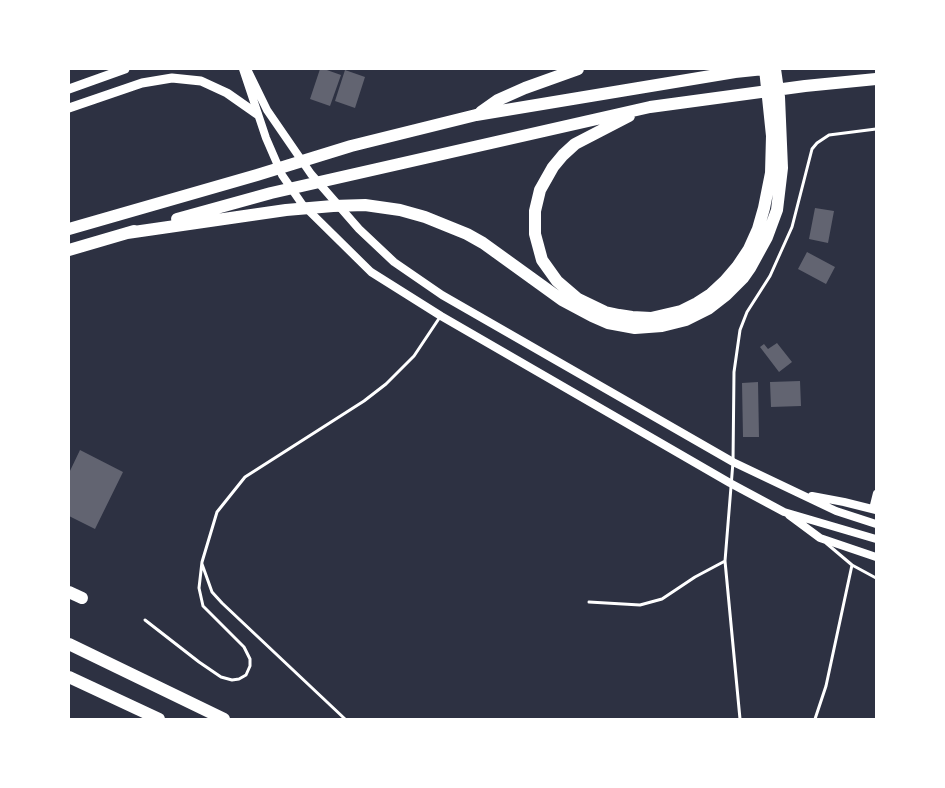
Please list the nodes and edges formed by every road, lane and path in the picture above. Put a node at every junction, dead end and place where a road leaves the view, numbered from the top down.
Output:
1 (125, 69) edge
2 (243, 69) edge
3 (247, 69) edge
4 (578, 69) edge
5 (765, 69) edge
6 (775, 69) edge
7 (876, 79) edge
8 (69, 89) edge
9 (650, 107) junction
10 (69, 108) edge
11 (257, 114) junction
12 (476, 115) junction
13 (876, 129) edge
14 (69, 229) edge
15 (127, 233) junction
16 (69, 250) edge
17 (441, 315) junction
18 (733, 462) junction
19 (730, 483) junction
20 (876, 493) edge
21 (799, 494) junction
22 (874, 509) edge
23 (784, 512) junction
24 (876, 524) edge
25 (820, 538) junction
26 (876, 539) edge
27 (876, 557) edge
28 (725, 561) junction
29 (202, 562) junction
30 (852, 565) junction
31 (876, 578) edge
32 (69, 592) edge
33 (82, 598) dead end
34 (589, 602) dead end
35 (145, 620) dead end
36 (69, 637) edge
37 (69, 644) edge
38 (107, 663) junction
39 (69, 677) edge
40 (159, 719) edge
41 (224, 719) edge
42 (345, 719) edge
43 (740, 719) edge
44 (815, 719) edge

1 - 8 main road
2 - 11 street
3 - 18 street
4 - 12 highway
5 - 9 highway
5 - 12 highway
6 - 15 highway
7 - 9 highway
9 - 15 highway
10 - 11 main road
11 - 17 street
12 - 14 highway
13 - 18 lane
15 - 16 highway
17 - 19 street
17 - 29 lane
18 - 19 lane
18 - 21 street
19 - 23 street
19 - 28 lane
20 - 22 street
21 - 22 street
21 - 24 street
23 - 25 street
23 - 26 street
25 - 27 street
25 - 30 lane
28 - 34 lane
28 - 43 lane
29 - 35 lane
29 - 42 lane
30 - 31 lane
30 - 44 lane
32 - 33 highway
36 - 38 highway
37 - 38 highway
38 - 41 highway
39 - 40 highway

